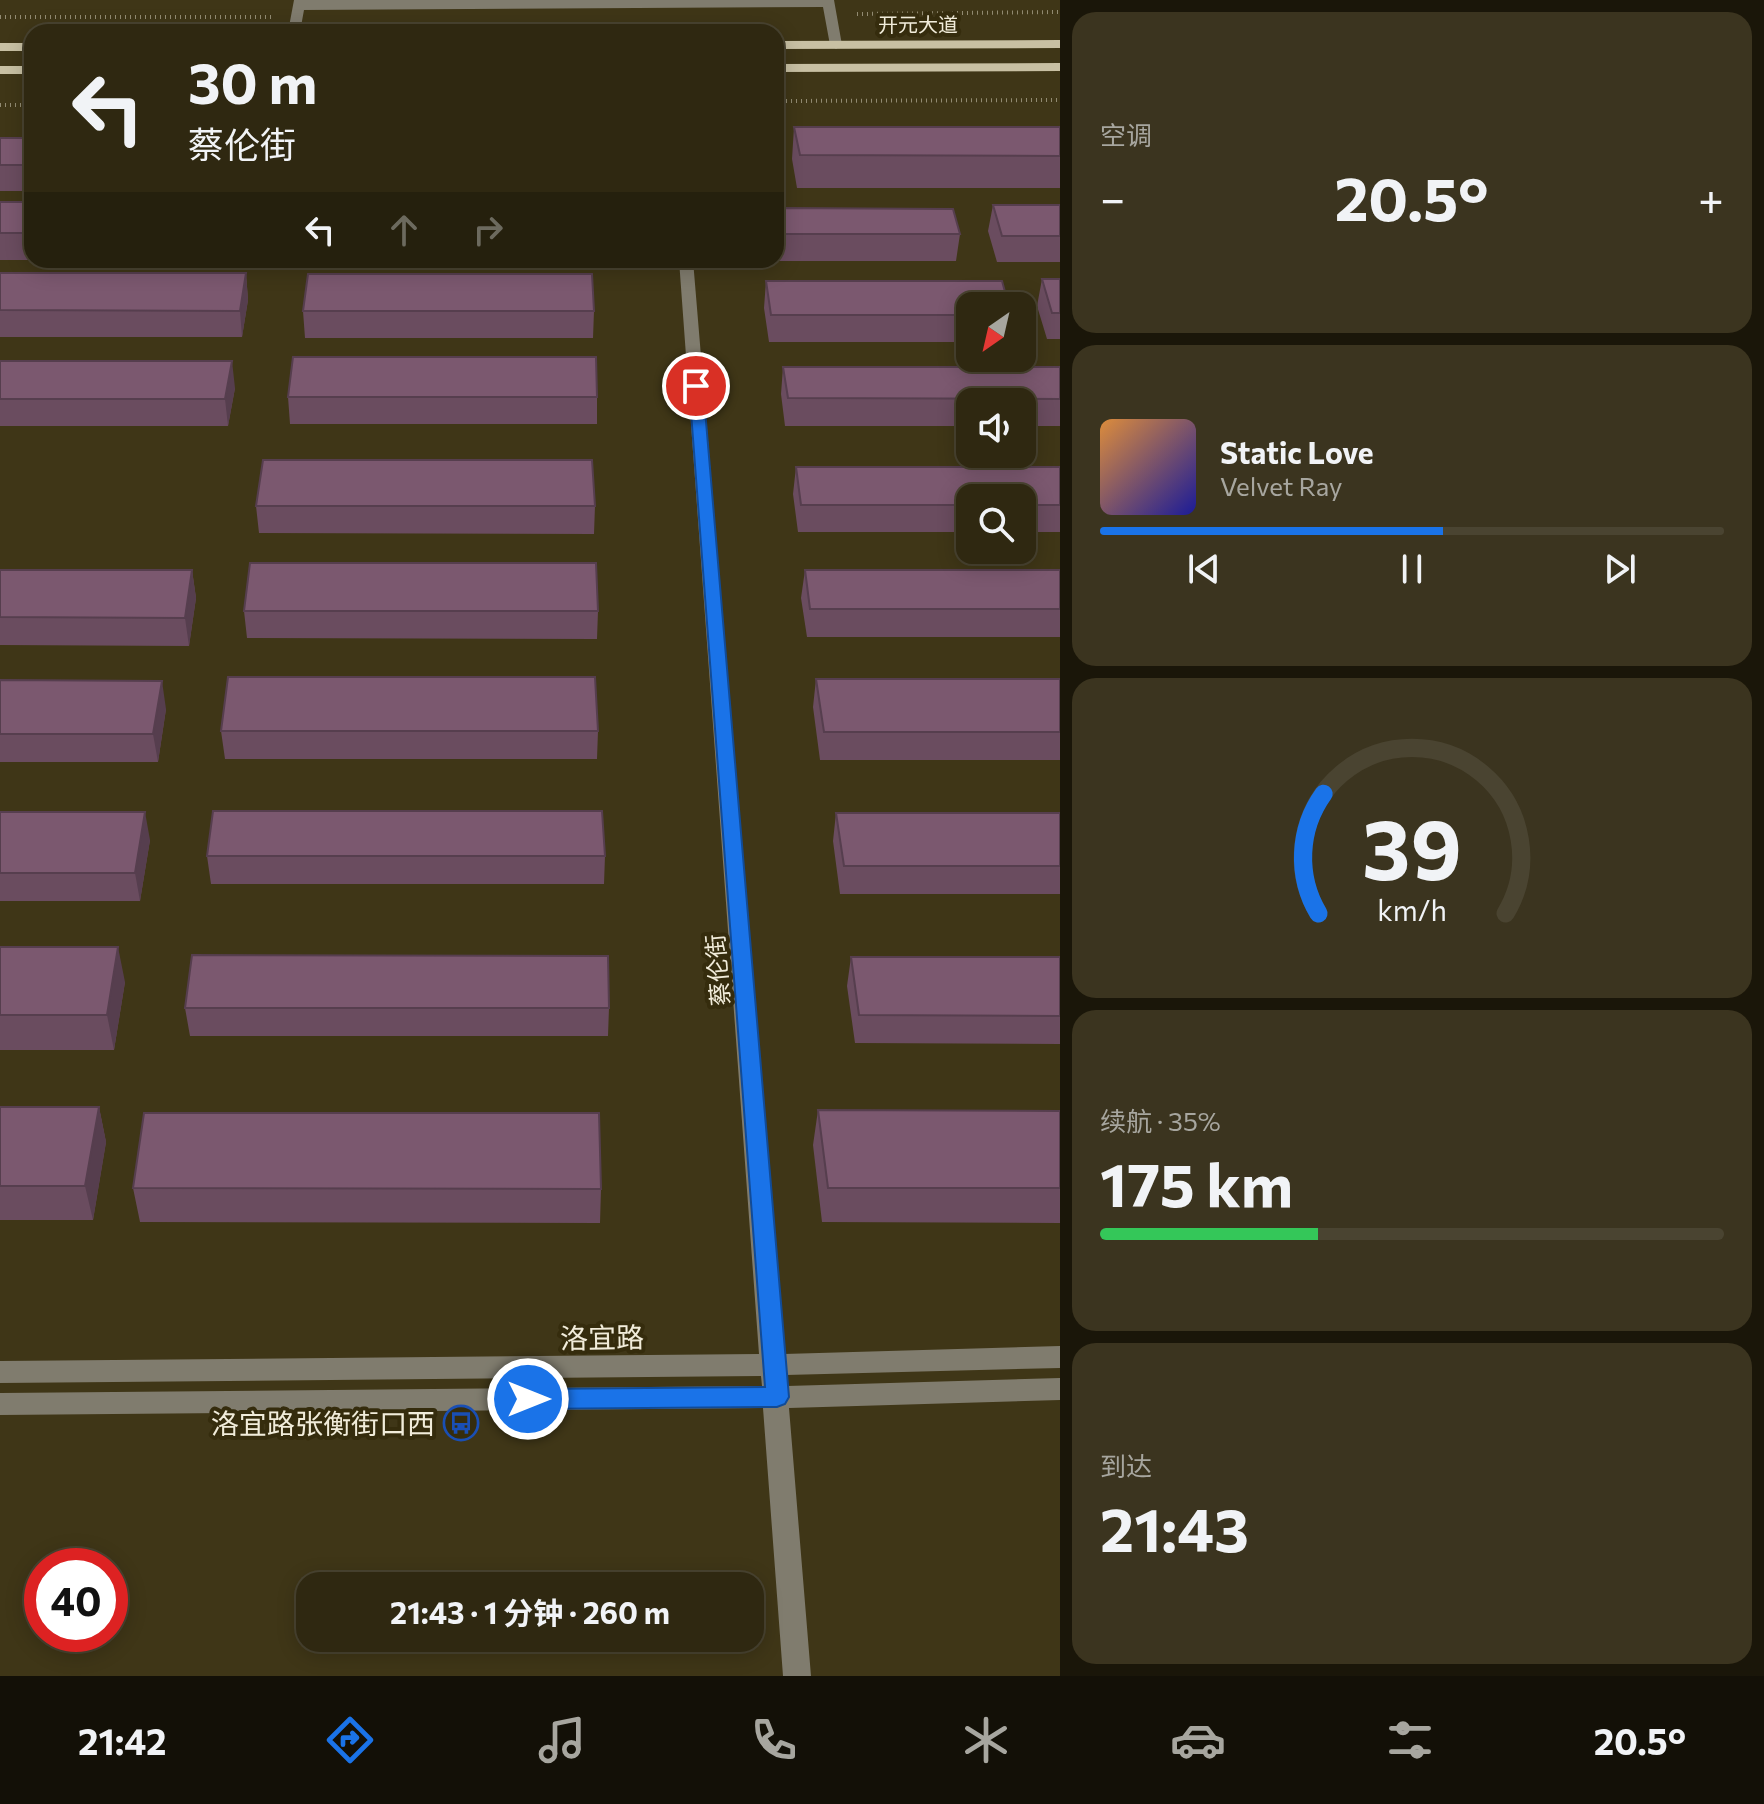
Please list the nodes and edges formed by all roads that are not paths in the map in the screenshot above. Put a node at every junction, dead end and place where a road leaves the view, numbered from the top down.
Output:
1 (828, 1) edge
2 (299, 3) edge
3 (295, 24) edge
4 (1060, 44) edge
5 (784, 45) edge
6 (836, 45) junction
7 (0, 47) edge
8 (24, 47) edge
9 (1060, 67) edge
10 (784, 68) edge
11 (0, 70) edge
12 (24, 70) edge
13 (687, 268) edge
14 (1060, 1357) edge
15 (775, 1365) junction
16 (0, 1372) edge
17 (1060, 1389) edge
18 (777, 1397) junction
19 (0, 1404) edge
20 (797, 1676) edge

1 - 2 street
1 - 6 street
2 - 3 street
4 - 6 main road, 开元大道
5 - 6 main road, 开元大道
7 - 8 main road
9 - 10 main road, 开元大道
11 - 12 main road
13 - 15 street, 蔡伦街
14 - 15 street, 洛宜路
15 - 16 street, 洛宜路
15 - 18 street, 蔡伦街
17 - 18 street
18 - 19 street
18 - 20 street, 蔡伦街

